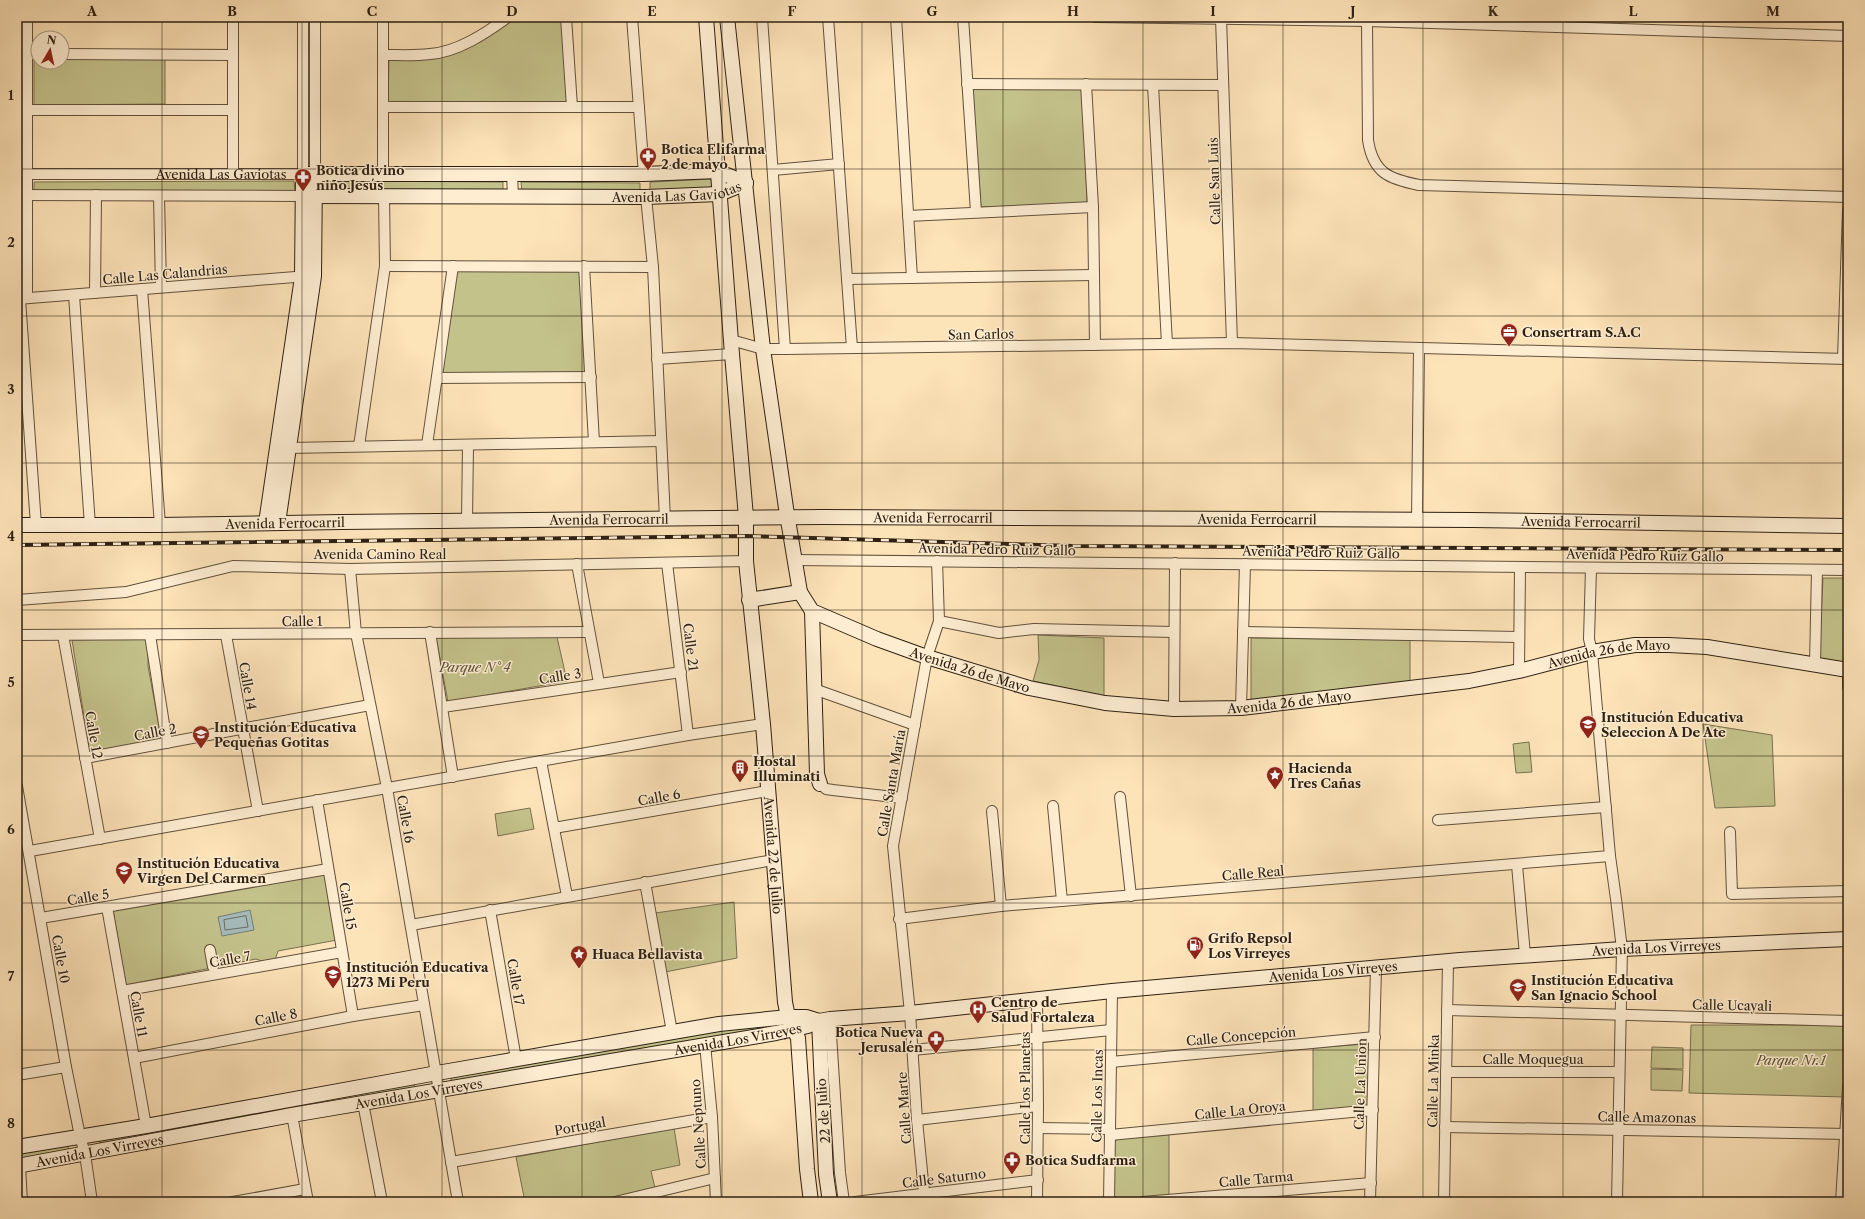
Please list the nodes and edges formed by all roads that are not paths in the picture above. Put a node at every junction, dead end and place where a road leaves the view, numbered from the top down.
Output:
1 (27, 17) edge
2 (233, 17) edge
3 (303, 17) edge
4 (315, 17) edge
5 (383, 17) edge
6 (508, 17) edge
7 (566, 17) edge
8 (632, 17) edge
9 (706, 17) edge
10 (727, 17) edge
11 (762, 17) edge
12 (828, 17) edge
13 (896, 17) edge
14 (963, 17) edge
15 (1095, 17) edge
16 (1178, 17) edge
17 (1221, 18) junction
18 (1367, 21) junction
19 (1848, 36) edge
20 (27, 54) joint
21 (70, 54) edge
22 (233, 55) junction
23 (384, 56) junction
24 (967, 84) junction
25 (1086, 84) junction
26 (1153, 85) junction
27 (1223, 85) junction
28 (384, 107) junction
29 (572, 107) junction
30 (639, 108) junction
31 (27, 110) junction
32 (233, 110) junction
33 (839, 164) junction
34 (773, 170) junction
35 (717, 172) junction
36 (233, 173) junction
37 (512, 173) junction
38 (17, 174) edge
39 (28, 174) junction
40 (309, 174) junction
41 (383, 174) junction
42 (644, 174) junction
43 (746, 183) junction
44 (719, 194) junction
45 (17, 195) edge
46 (96, 195) junction
47 (28, 196) junction
48 (159, 196) junction
49 (309, 196) junction
50 (384, 196) junction
51 (513, 197) junction
52 (646, 197) junction
53 (1848, 197) edge
54 (1093, 207) junction
55 (1848, 210) edge
56 (976, 212) junction
57 (908, 216) junction
58 (384, 266) junction
59 (453, 266) junction
60 (584, 266) junction
61 (653, 267) junction
62 (308, 276) junction
63 (1094, 276) junction
64 (912, 278) junction
65 (847, 279) junction
66 (161, 287) junction
67 (142, 289) junction
68 (95, 293) junction
69 (74, 295) junction
70 (21, 299) edge
71 (1232, 343) junction
72 (1167, 344) junction
73 (1095, 345) junction
74 (731, 347) junction
75 (852, 348) junction
76 (1419, 348) junction
77 (763, 349) junction
78 (785, 349) junction
79 (657, 359) junction
80 (1845, 359) edge
81 (591, 377) junction
82 (437, 378) junction
83 (661, 441) junction
84 (594, 442) junction
85 (427, 445) junction
86 (468, 445) junction
87 (359, 446) junction
88 (289, 448) junction
89 (746, 517) junction
90 (787, 517) junction
91 (665, 519) junction
92 (1417, 520) junction
93 (467, 521) junction
94 (272, 523) junction
95 (17, 525) edge
96 (36, 525) junction
97 (160, 525) junction
98 (90, 526) junction
99 (1848, 526) edge
100 (794, 560) junction
101 (746, 561) junction
102 (937, 561) junction
103 (667, 563) junction
104 (577, 564) junction
105 (1175, 564) junction
106 (1245, 564) junction
107 (1520, 567) junction
108 (1591, 568) junction
109 (350, 569) junction
110 (1817, 570) junction
111 (1848, 570) edge
112 (800, 592) junction
113 (17, 600) edge
114 (749, 600) junction
115 (812, 611) junction
116 (939, 621) junction
117 (430, 632) junction
118 (588, 632) junction
119 (1174, 632) junction
120 (1243, 632) junction
121 (356, 633) junction
122 (17, 635) edge
123 (63, 635) junction
124 (150, 635) junction
125 (226, 635) junction
126 (1519, 637) junction
127 (1592, 652) junction
128 (927, 658) junction
129 (1815, 664) junction
130 (1848, 670) edge
131 (1519, 671) junction
132 (681, 672) junction
133 (1848, 678) edge
134 (599, 683) junction
135 (1848, 687) edge
136 (814, 689) junction
137 (370, 704) junction
138 (443, 707) junction
139 (1241, 708) junction
140 (1174, 709) junction
141 (763, 724) junction
142 (915, 725) junction
143 (242, 729) junction
144 (688, 735) junction
145 (167, 743) junction
146 (85, 758) junction
147 (542, 761) junction
148 (453, 777) junction
149 (820, 784) joint
150 (17, 786) edge
151 (387, 788) junction
152 (768, 792) junction
153 (1120, 797) dead end
154 (902, 798) junction
155 (317, 800) junction
156 (19, 806) edge
157 (1053, 806) dead end
158 (1606, 807) junction
159 (258, 811) junction
160 (992, 811) dead end
161 (1438, 820) dead end
162 (554, 828) junction
163 (1730, 832) dead end
164 (100, 840) junction
165 (30, 851) junction
166 (1610, 856) junction
167 (773, 860) junction
168 (1517, 865) junction
169 (328, 869) junction
170 (645, 882) junction
171 (1848, 891) edge
172 (567, 896) junction
173 (1131, 896) junction
174 (1062, 901) junction
175 (1001, 906) junction
176 (107, 907) junction
177 (490, 910) junction
178 (41, 918) junction
179 (899, 918) junction
180 (411, 925) junction
181 (1848, 939) edge
182 (1622, 948) junction
183 (210, 950) dead end
184 (342, 952) junction
185 (1525, 955) junction
186 (1448, 961) junction
187 (213, 967) dead end
188 (1376, 967) junction
189 (122, 991) junction
190 (1112, 991) junction
191 (1037, 998) junction
192 (424, 1005) junction
193 (1447, 1010) junction
194 (910, 1013) junction
195 (353, 1016) junction
196 (1620, 1016) junction
197 (824, 1020) junction
198 (1848, 1021) edge
199 (792, 1023) junction
200 (1111, 1030) junction
201 (672, 1032) junction
202 (1375, 1037) junction
203 (1037, 1038) junction
204 (705, 1044) junction
205 (913, 1050) junction
206 (134, 1058) junction
207 (516, 1059) junction
208 (1111, 1062) junction
209 (66, 1067) junction
210 (1446, 1072) junction
211 (1620, 1072) junction
212 (437, 1073) junction
213 (17, 1075) edge
214 (1848, 1087) edge
215 (439, 1090) junction
216 (363, 1103) junction
217 (1038, 1106) junction
218 (1373, 1110) junction
219 (292, 1115) junction
220 (712, 1117) junction
221 (917, 1120) junction
222 (146, 1126) junction
223 (1445, 1127) junction
224 (1038, 1128) junction
225 (1618, 1130) junction
226 (1110, 1132) junction
227 (1847, 1134) edge
228 (80, 1136) junction
229 (17, 1147) edge
230 (85, 1154) junction
231 (452, 1162) junction
232 (18, 1166) edge
233 (715, 1178) junction
234 (1038, 1180) junction
235 (1371, 1183) junction
236 (305, 1189) junction
237 (925, 1198) edge
238 (22, 1202) edge
239 (92, 1202) edge
240 (232, 1202) edge
241 (308, 1202) edge
242 (382, 1202) edge
243 (458, 1202) edge
244 (615, 1202) edge
245 (716, 1202) edge
246 (811, 1202) edge
247 (830, 1202) edge
248 (844, 1202) edge
249 (854, 1202) edge
250 (1037, 1202) edge
251 (1109, 1202) edge
252 (1143, 1202) edge
253 (1370, 1202) edge
254 (1444, 1202) edge
255 (1617, 1202) edge
256 (1841, 1202) edge

1 - 20 street
2 - 22 street
3 - 40 street
4 - 40 street
5 - 23 street
6 - 23 street
7 - 29 street
8 - 30 street
9 - 35 street, Avenida 22 de Julio
10 - 43 street
11 - 34 street
12 - 33 street
13 - 57 street
14 - 24 street
15 - 16 street
16 - 17 street
17 - 18 street
17 - 27 street, Calle San Luis
18 - 19 street
18 - 53 street
20 - 31 street
21 - 22 street
22 - 32 street
23 - 28 street
24 - 25 street
24 - 56 street
25 - 26 street
25 - 54 street
26 - 27 street
26 - 72 street
27 - 71 street, Calle San Luis
28 - 29 street
28 - 41 street
29 - 30 street
30 - 42 street
31 - 32 street
31 - 39 street
32 - 36 street
33 - 34 street
33 - 65 street
34 - 78 street
35 - 42 street, Avenida Las Gaviotas
35 - 43 street, Avenida Las Gaviotas
35 - 44 street, Avenida 22 de Julio
36 - 39 street, Avenida Las Gaviotas
36 - 40 street, Avenida Las Gaviotas
37 - 41 street, Avenida Las Gaviotas
37 - 42 street, Avenida Las Gaviotas
37 - 51 street
38 - 39 street, Avenida Las Gaviotas
39 - 47 street
40 - 41 street, Avenida Las Gaviotas
40 - 49 street
43 - 44 street, Avenida Las Gaviotas
43 - 77 street
44 - 52 street, Avenida Las Gaviotas
44 - 74 street, Avenida 22 de Julio
45 - 47 street, Avenida Las Gaviotas
46 - 47 street, Avenida Las Gaviotas
46 - 48 street, Avenida Las Gaviotas
46 - 68 street
47 - 70 street
48 - 49 street, Avenida Las Gaviotas
48 - 66 street
49 - 50 street, Avenida Las Gaviotas
49 - 62 street
50 - 51 street, Avenida Las Gaviotas
50 - 58 street
51 - 52 street, Avenida Las Gaviotas
52 - 61 street
54 - 56 street
54 - 63 street
55 - 80 street
56 - 57 street
57 - 64 street
58 - 59 street
58 - 87 street
59 - 60 street
59 - 82 street
60 - 61 street
60 - 81 street
61 - 79 street
62 - 66 street, Calle Las Calandrias
62 - 88 street
62 - 94 street
63 - 64 street
63 - 73 street
64 - 65 street
65 - 75 street
66 - 67 street, Calle Las Calandrias
67 - 68 street, Calle Las Calandrias
67 - 97 street
68 - 69 street, Calle Las Calandrias
69 - 70 street, Calle Las Calandrias
69 - 98 street
70 - 96 street
71 - 72 street, San Carlos
71 - 76 street, San Carlos
72 - 73 street, San Carlos
73 - 75 street, San Carlos
74 - 77 street, San Carlos
74 - 79 street, San Carlos
74 - 89 street, Avenida 22 de Julio
75 - 78 street, San Carlos
76 - 80 street, San Carlos
76 - 92 street
77 - 78 street, San Carlos
77 - 90 street
79 - 83 street
81 - 82 street
81 - 84 street
82 - 85 street
83 - 84 street
83 - 91 street
84 - 86 street
85 - 86 street
85 - 87 street
86 - 93 street
87 - 88 street
88 - 94 street
89 - 90 street, Avenida Ferrocarril
89 - 91 street, Avenida Ferrocarril
89 - 101 street, Avenida 22 de Julio
90 - 92 street, Avenida Ferrocarril
90 - 100 street
91 - 93 street, Avenida Ferrocarril
92 - 99 street, Avenida Ferrocarril
93 - 94 street, Avenida Ferrocarril
94 - 97 street, Avenida Ferrocarril
95 - 96 street, Avenida Ferrocarril
96 - 98 street, Avenida Ferrocarril
97 - 98 street, Avenida Ferrocarril
100 - 102 street, Avenida Pedro Ruiz Gallo
100 - 112 street
101 - 103 street, Avenida Camino Real
101 - 114 street, Avenida 22 de Julio
102 - 105 street, Avenida Pedro Ruiz Gallo
102 - 116 street, Calle Santa María
103 - 104 street, Avenida Camino Real
103 - 132 street, Calle 21
104 - 109 street, Avenida Camino Real
104 - 118 street
105 - 106 street, Avenida Pedro Ruiz Gallo
105 - 119 street
106 - 107 street, Avenida Pedro Ruiz Gallo
106 - 120 street
107 - 108 street, Avenida Pedro Ruiz Gallo
107 - 126 street
108 - 110 street, Avenida Pedro Ruiz Gallo
108 - 127 street
109 - 113 street, Avenida Camino Real
109 - 121 street, Calle 16
110 - 111 street, Avenida Pedro Ruiz Gallo
110 - 129 street
112 - 114 street
112 - 115 street
114 - 141 street, Avenida 22 de Julio
115 - 128 street, Avenida 26 de Mayo
115 - 136 street
116 - 119 street
116 - 128 street, Calle Santa María
117 - 118 street, Calle 1
117 - 121 street, Calle 1
117 - 138 street
118 - 134 street
119 - 140 street
120 - 126 street
120 - 139 street
121 - 125 street, Calle 1
121 - 137 street, Calle 16
122 - 123 street, Calle 1
123 - 124 street, Calle 1
123 - 146 street, Calle 12
124 - 125 street, Calle 1
124 - 145 street
125 - 143 street, Calle 14
126 - 131 street
127 - 129 street, Avenida 26 de Mayo
127 - 131 street, Avenida 26 de Mayo
127 - 158 street
128 - 140 street, Avenida 26 de Mayo
128 - 142 street, Calle Santa María
129 - 130 street, Avenida 26 de Mayo
131 - 139 street, Avenida 26 de Mayo
132 - 134 street, Calle 3
132 - 144 street, Calle 21
133 - 135 street
134 - 138 street, Calle 3
136 - 142 street
136 - 149 street
137 - 143 street, Calle 2
137 - 151 street, Calle 16
138 - 148 street
139 - 140 street, Avenida 26 de Mayo
141 - 144 street
141 - 152 street, Avenida 22 de Julio
142 - 154 street, Calle Santa María
143 - 145 street, Calle 2
143 - 159 street, Calle 14
144 - 147 street
145 - 146 street, Calle 2
146 - 164 street, Calle 12
147 - 148 street
147 - 162 street
148 - 151 street
149 - 154 street
150 - 156 street, Calle 10
151 - 155 street
151 - 180 street, Calle 16
152 - 162 street, Calle 6
152 - 167 street, Avenida 22 de Julio
153 - 173 street
154 - 179 street, Calle Santa María
155 - 159 street
155 - 169 street, Calle 15
156 - 165 street, Calle 10
157 - 174 street
158 - 161 street
158 - 166 street
159 - 164 street
160 - 175 street
162 - 172 street
163 - 171 street
164 - 165 street
165 - 178 street, Calle 10
166 - 168 street, Calle Real
166 - 182 street
167 - 170 street
167 - 199 street, Avenida 22 de Julio
168 - 173 street, Calle Real
168 - 185 street
169 - 176 street, Calle 5
169 - 184 street, Calle 15
170 - 172 street
170 - 201 street
172 - 177 street
173 - 174 street, Calle Real
174 - 175 street, Calle Real
175 - 179 street, Calle Real
176 - 178 street, Calle 5
176 - 189 street, Calle 11
177 - 180 street
177 - 207 street, Calle 17
178 - 209 street, Calle 10
179 - 194 street, Calle Santa María
180 - 192 street, Calle 16
181 - 182 street, Avenida Los Virreyes
182 - 185 street, Avenida Los Virreyes
182 - 196 street
183 - 187 street
184 - 189 street, Calle 7
184 - 195 street, Calle 15
185 - 186 street, Avenida Los Virreyes
186 - 188 street, Avenida Los Virreyes
186 - 193 street, Calle La Minka
188 - 190 street, Avenida Los Virreyes
188 - 202 street, Calle La Union
189 - 206 street, Calle 11
190 - 191 street, Avenida Los Virreyes
190 - 200 street, Calle Los Incas
191 - 194 street, Avenida Los Virreyes
191 - 203 street, Calle Los Planetas
192 - 195 street, Calle 8
192 - 212 street, Calle 16
193 - 196 street, Calle Ucayali
193 - 210 street, Calle La Minka
194 - 197 street, Avenida Los Virreyes
194 - 205 street, Calle Marte
195 - 206 street, Calle 8
196 - 198 street, Calle Ucayali
196 - 211 street
197 - 199 street, Avenida Los Virreyes
197 - 247 street
197 - 248 street, 22 de Julio
199 - 201 street, Avenida Los Virreyes
199 - 204 street, Avenida Los Virreyes
199 - 246 street, Avenida 22 de Julio
200 - 203 street
200 - 208 street, Calle Los Incas
201 - 207 street, Avenida Los Virreyes
202 - 208 street, Calle Concepción
202 - 218 street, Calle La Union
203 - 205 street
203 - 217 street, Calle Los Planetas
204 - 215 street, Avenida Los Virreyes
204 - 220 street, Calle Neptuno
205 - 221 street, Calle Marte
206 - 222 street, Calle 11
207 - 212 street, Avenida Los Virreyes
208 - 226 street, Calle Los Incas
209 - 213 street
209 - 228 street, Calle 10
210 - 211 street, Calle Moquegua
210 - 223 street, Calle La Minka
211 - 225 street
212 - 215 street, Calle 16
212 - 222 street, Avenida Los Virreyes
214 - 227 street
215 - 216 street, Avenida Los Virreyes
215 - 231 street, Calle 16
216 - 219 street, Avenida Los Virreyes
216 - 242 street
217 - 221 street
217 - 224 street, Calle Los Planetas
218 - 226 street, Calle La Oroya
218 - 235 street, Calle La Union
219 - 230 street, Avenida Los Virreyes
219 - 236 street
220 - 231 street, Portugal
220 - 233 street, Calle Neptuno
221 - 237 street, Calle Marte
222 - 228 street, Avenida Los Virreyes
223 - 225 street, Calle Amazonas
223 - 254 street, Calle La Minka
224 - 226 street, Calle La Oroya
224 - 234 street, Calle Los Planetas
225 - 227 street, Calle Amazonas
225 - 255 street
226 - 251 street, Calle Los Incas
227 - 256 street
228 - 229 street, Avenida Los Virreyes
228 - 230 street, Calle 10
230 - 232 street, Avenida Los Virreyes
230 - 239 street, Calle 10
231 - 243 street, Calle 16
232 - 238 street
233 - 244 street
233 - 245 street, Calle Neptuno
234 - 237 street, Calle Saturno
234 - 250 street, Calle Los Planetas
235 - 252 street, Calle Tarma
235 - 253 street, Calle La Union
236 - 240 street
236 - 241 street
237 - 249 street, Calle Saturno

